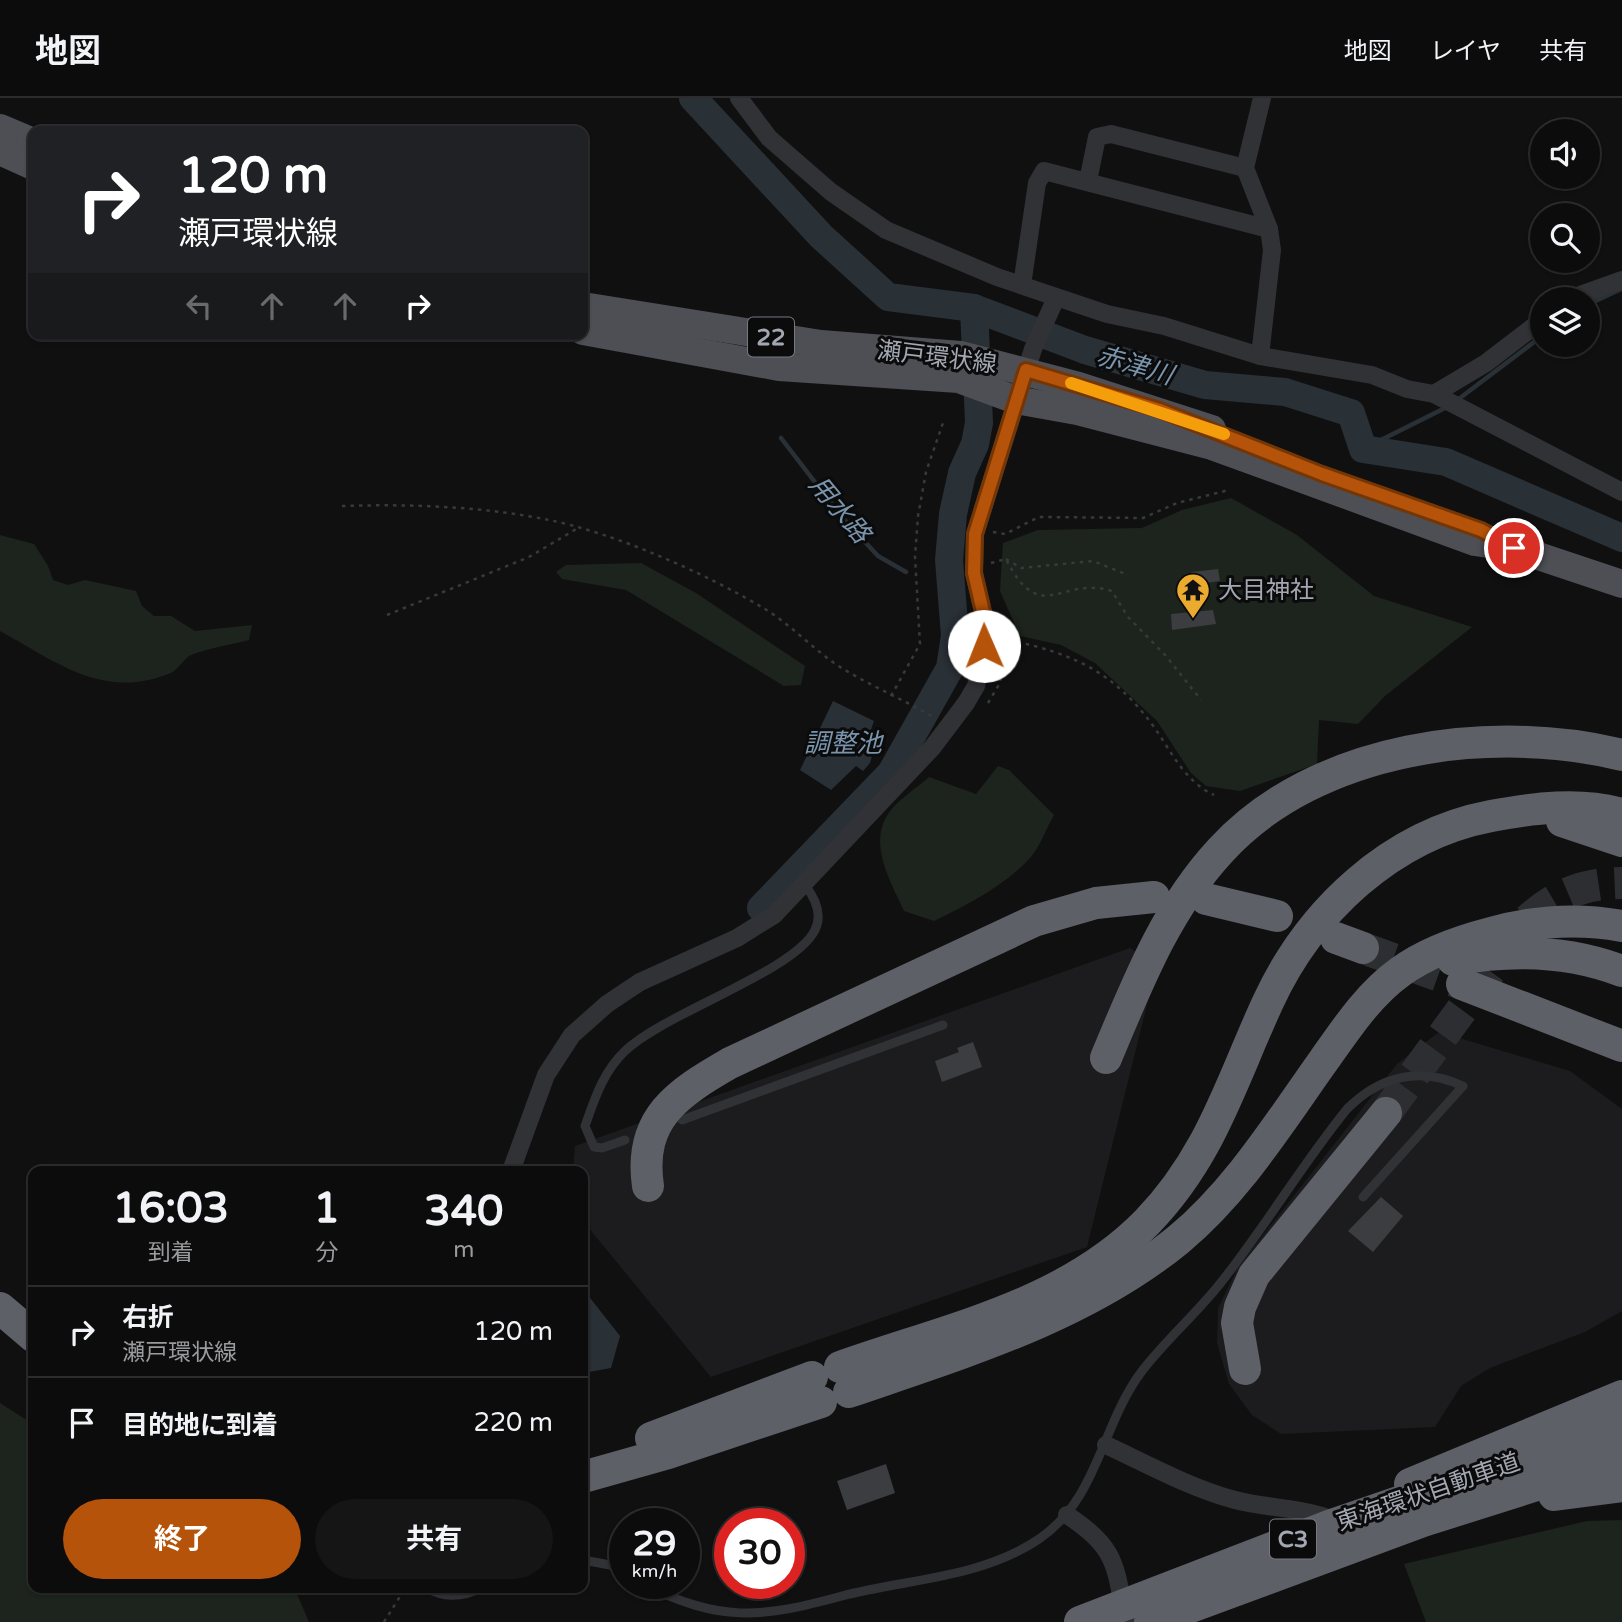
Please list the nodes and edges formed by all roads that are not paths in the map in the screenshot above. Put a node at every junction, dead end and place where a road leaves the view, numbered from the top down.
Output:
1 (739, 98) edge
2 (1262, 98) edge
3 (0, 128) edge
4 (28, 140) edge
5 (0, 151) edge
6 (28, 164) edge
7 (1245, 168) junction
8 (1088, 181) junction
9 (1269, 229) junction
10 (1622, 280) edge
11 (1022, 285) junction
12 (1600, 288) edge
13 (1056, 298) junction
14 (588, 307) edge
15 (1530, 329) edge
16 (588, 332) edge
17 (1260, 356) junction
18 (960, 367) junction
19 (1013, 375) junction
20 (1438, 397) junction
21 (1622, 492) edge
22 (1622, 584) edge
23 (1622, 755) edge
24 (1622, 814) edge
25 (1483, 817) junction
26 (1622, 841) edge
27 (805, 885) junction
28 (1154, 897) dead end
29 (1206, 899) dead end
30 (1277, 916) dead end
31 (1622, 926) edge
32 (1622, 971) edge
33 (1462, 984) tunnel mouth
34 (1368, 1002) junction
35 (943, 1025) dead end
36 (1622, 1046) edge
37 (1106, 1058) dead end
38 (1386, 1113) tunnel mouth
39 (682, 1120) dead end
40 (625, 1140) dead end
41 (513, 1166) edge
42 (648, 1186) dead end
43 (1363, 1197) dead end
44 (0, 1308) edge
45 (0, 1332) edge
46 (28, 1332) edge
47 (28, 1355) edge
48 (1245, 1369) dead end
49 (831, 1385) junction
50 (1622, 1396) edge
51 (1622, 1429) edge
52 (1105, 1445) junction
53 (588, 1458) edge
54 (1622, 1458) edge
55 (588, 1476) edge
56 (1512, 1476) junction
57 (1622, 1486) edge
58 (1067, 1515) junction
59 (1325, 1517) dead end
60 (588, 1561) edge
61 (609, 1565) edge
62 (442, 1593) edge
63 (469, 1593) edge
64 (668, 1599) edge
65 (1154, 1612) edge
66 (1080, 1622) edge
67 (1126, 1622) edge

1 - 11 street
2 - 7 street
3 - 4 main road
5 - 6 main road
7 - 8 street
7 - 9 street
8 - 9 street
8 - 11 street
9 - 17 street
10 - 12 street
11 - 13 street
13 - 17 street
13 - 19 street
14 - 18 main road, 瀬戸環状線 / 22
15 - 20 street
16 - 18 main road, 瀬戸環状線 / 22
17 - 20 street
18 - 19 main road, 瀬戸環状線 / 22
19 - 22 main road, 瀬戸環状線 / 22
19 - 27 street
20 - 21 street
23 - 37 highway
24 - 25 highway
25 - 26 highway
25 - 49 highway
27 - 40 lane
27 - 41 street
28 - 42 highway
29 - 30 highway
31 - 34 highway
32 - 34 highway
33 - 36 highway
34 - 49 highway
35 - 39 lane
38 - 48 highway
43 - 52 lane
44 - 46 highway
45 - 47 highway
49 - 53 highway
49 - 55 highway
50 - 56 highway
51 - 56 highway, 東海環状自動車道 / C3
52 - 58 lane
52 - 59 street
54 - 56 highway, 東海環状自動車道 / C3
56 - 57 highway
56 - 65 highway, 東海環状自動車道 / C3, bridge
58 - 64 lane
58 - 67 street
60 - 61 lane
62 - 63 lane
65 - 66 highway, 東海環状自動車道 / C3, bridge

